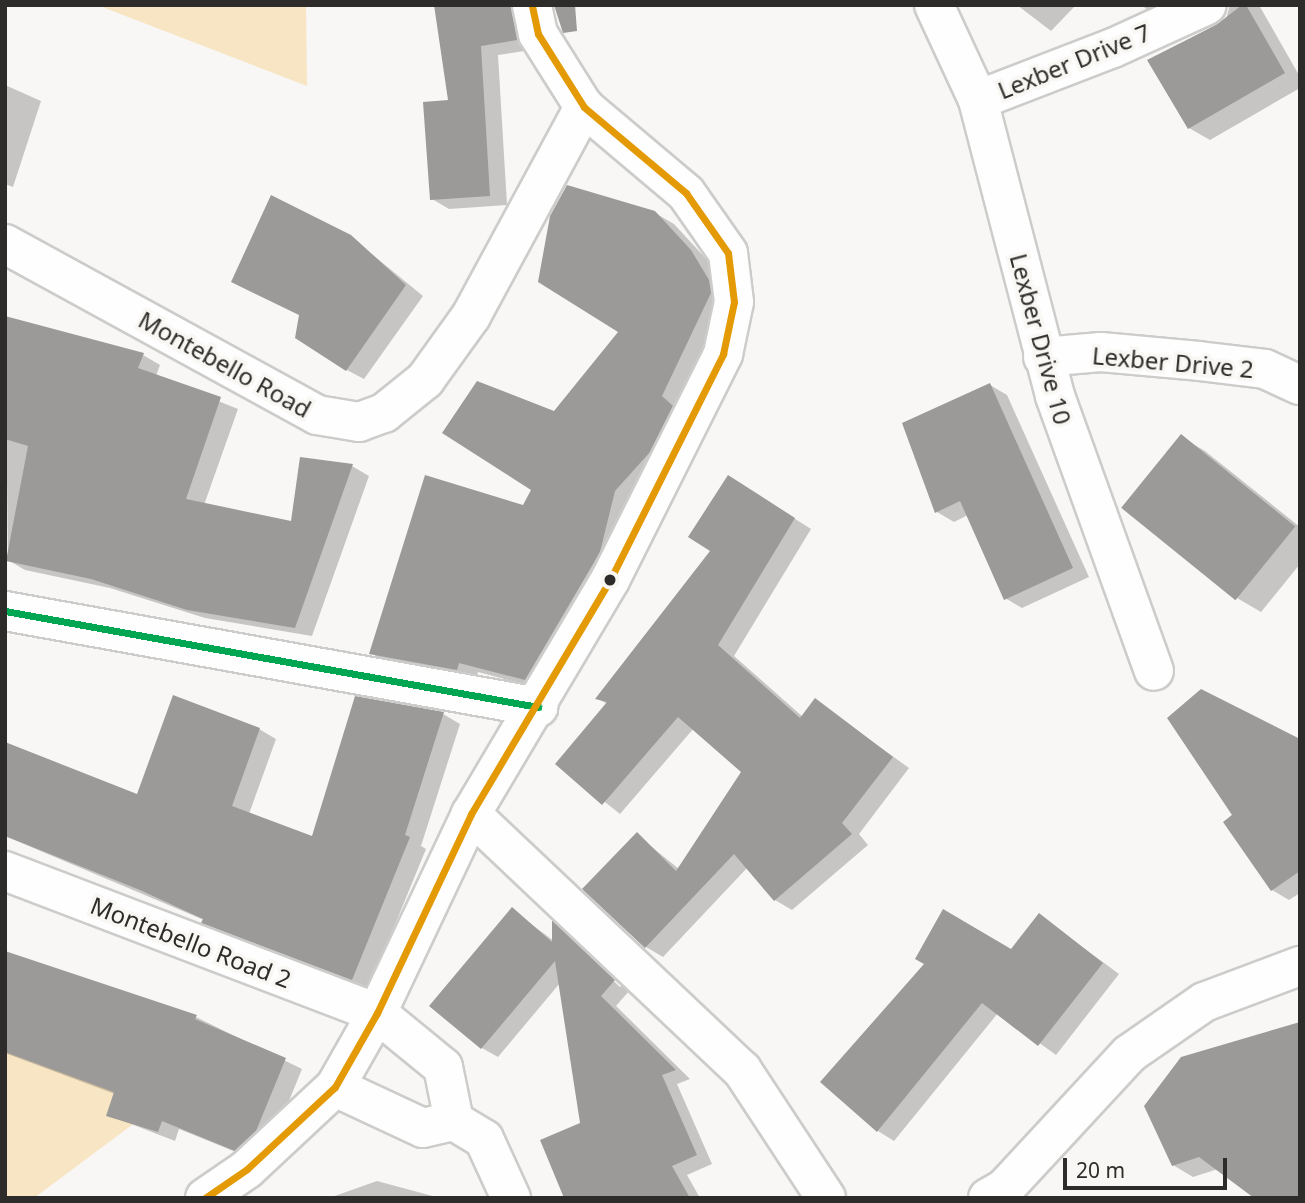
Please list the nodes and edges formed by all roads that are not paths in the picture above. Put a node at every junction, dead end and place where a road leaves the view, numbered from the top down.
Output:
1 (533, 5) edge
2 (934, 5) edge
3 (1208, 5) edge
4 (978, 100) junction
5 (584, 107) junction
6 (5, 244) edge
7 (1044, 357) junction
8 (1300, 385) edge
9 (5, 611) edge
10 (1154, 671) dead end
11 (538, 707) junction
12 (471, 814) junction
13 (5, 871) edge
14 (1300, 966) edge
15 (377, 1013) junction
16 (335, 1087) junction
17 (454, 1121) junction
18 (1005, 1194) edge
19 (205, 1198) edge
20 (511, 1198) edge
21 (827, 1198) edge

1 - 5 street
2 - 4 street, Lexber Drive 10
3 - 4 street, Lexber Drive 7
4 - 7 street, Lexber Drive 10
5 - 6 street, Montebello Road
5 - 11 street
7 - 8 street, Lexber Drive 2
7 - 10 street, Lexber Drive 10
9 - 11 street
11 - 12 street
12 - 15 street
12 - 21 street
13 - 15 street, Montebello Road 2
14 - 18 street
15 - 16 street
15 - 17 street, Montebello Road 2
16 - 17 street
16 - 19 street
17 - 20 street

